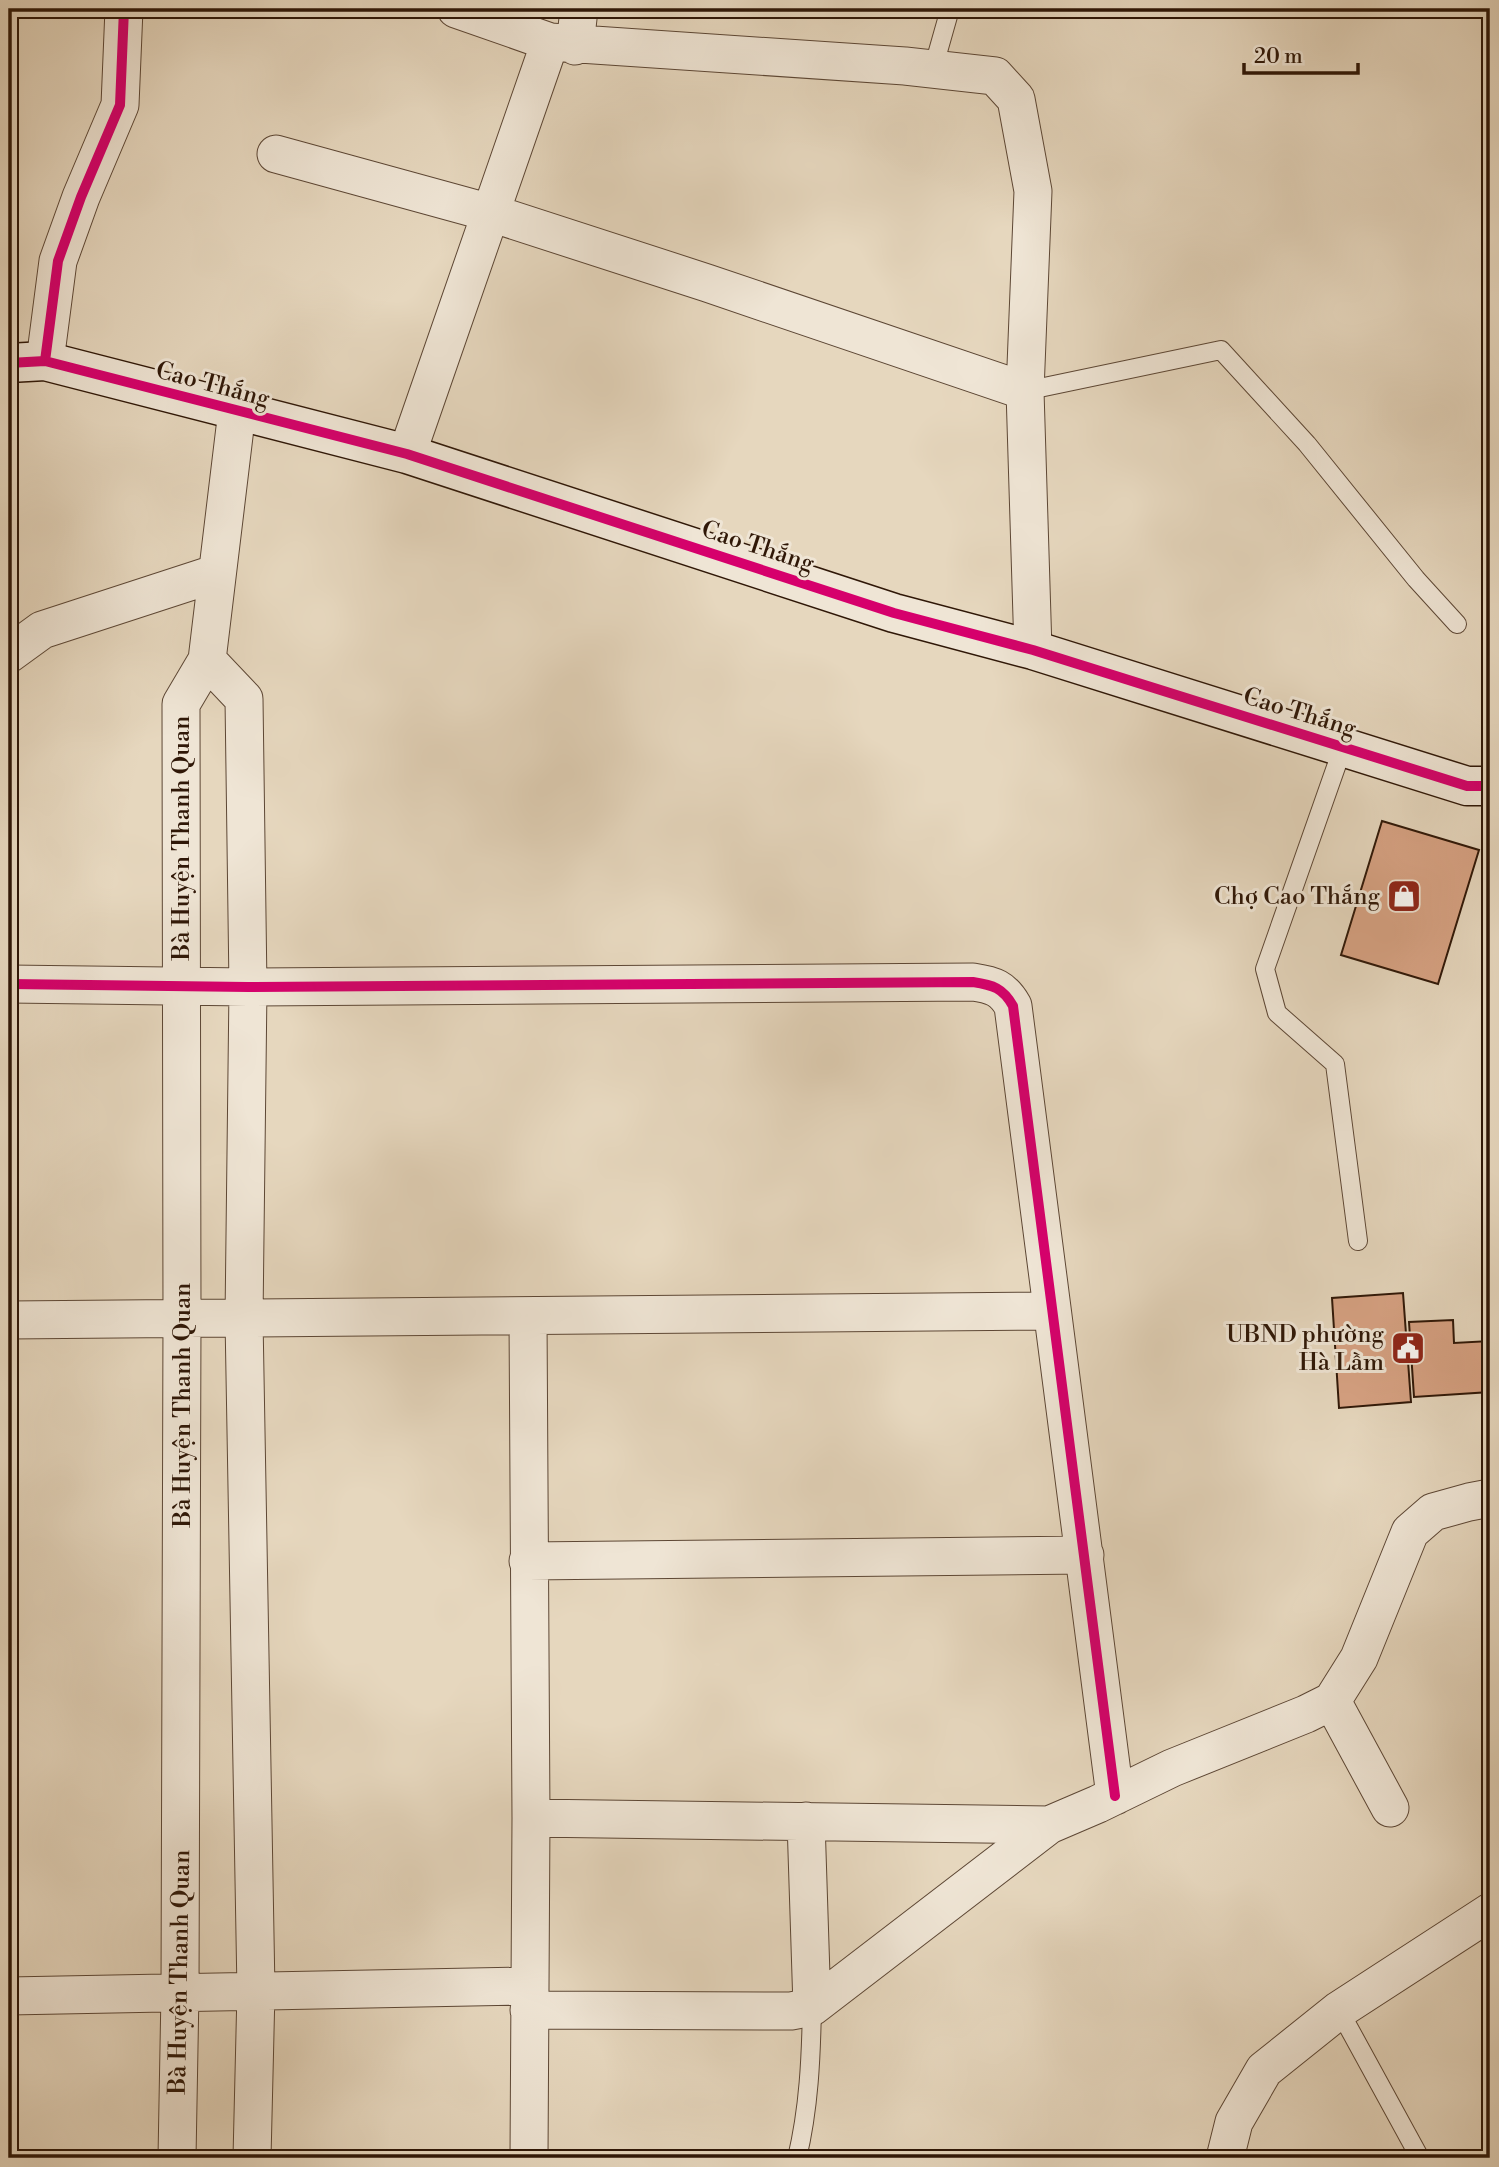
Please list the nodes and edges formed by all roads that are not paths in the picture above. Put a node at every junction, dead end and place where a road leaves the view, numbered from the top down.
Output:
1 (124, 9) edge
2 (456, 9) edge
3 (579, 9) edge
4 (950, 9) edge
5 (562, 44) junction
6 (933, 69) junction
7 (276, 154) dead end
8 (491, 213) junction
9 (27, 362) edge
10 (1025, 391) junction
11 (237, 411) junction
12 (407, 454) junction
13 (217, 573) junction
14 (1457, 624) dead end
15 (1033, 650) junction
16 (9, 654) edge
17 (207, 660) junction
18 (1343, 747) junction
19 (1490, 786) edge
20 (9, 984) edge
21 (182, 985) junction
22 (248, 987) junction
23 (1357, 1241) dead end
24 (1052, 1311) junction
25 (528, 1317) junction
26 (182, 1319) junction
27 (244, 1319) junction
28 (9, 1320) edge
29 (1490, 1498) edge
30 (1085, 1555) junction
31 (528, 1561) junction
32 (1332, 1701) junction
33 (1115, 1796) junction
34 (1390, 1808) dead end
35 (531, 1818) junction
36 (806, 1821) junction
37 (1049, 1825) junction
38 (1490, 1912) edge
39 (256, 1991) junction
40 (180, 1992) junction
41 (9, 1996) edge
42 (529, 1998) junction
43 (813, 2007) junction
44 (1339, 2010) junction
45 (177, 2158) edge
46 (253, 2158) edge
47 (529, 2158) edge
48 (797, 2158) edge
49 (1225, 2158) edge
50 (1420, 2158) edge

1 - 9 street
2 - 5 street
3 - 5 street
4 - 6 lane
5 - 6 street
5 - 8 street
6 - 10 street
7 - 8 street
8 - 10 street
8 - 12 street
9 - 11 main road, Cao Thắng
10 - 14 lane
10 - 15 street
11 - 12 main road, Cao Thắng
11 - 13 street
12 - 15 main road, Cao Thắng
13 - 16 street
13 - 17 street
15 - 18 main road, Cao Thắng
17 - 21 street, Bà Huyện Thanh Quan
17 - 22 street
18 - 19 main road, Cao Thắng
18 - 23 lane
20 - 21 street
21 - 22 street
21 - 26 street, Bà Huyện Thanh Quan
22 - 24 street
22 - 27 street
24 - 25 street
24 - 30 street
25 - 27 street
25 - 31 street
26 - 27 street
26 - 28 street
26 - 40 street, Bà Huyện Thanh Quan
27 - 39 street
29 - 32 street
30 - 31 street
30 - 33 street
31 - 35 street
32 - 33 street
32 - 34 street
33 - 37 street
35 - 36 street
35 - 42 street
36 - 37 street
36 - 43 street
37 - 43 street
38 - 44 street
39 - 40 street
39 - 42 street
39 - 46 street
40 - 41 street
40 - 45 street, Bà Huyện Thanh Quan
42 - 43 street
42 - 47 street
43 - 48 lane
44 - 49 street
44 - 50 lane

